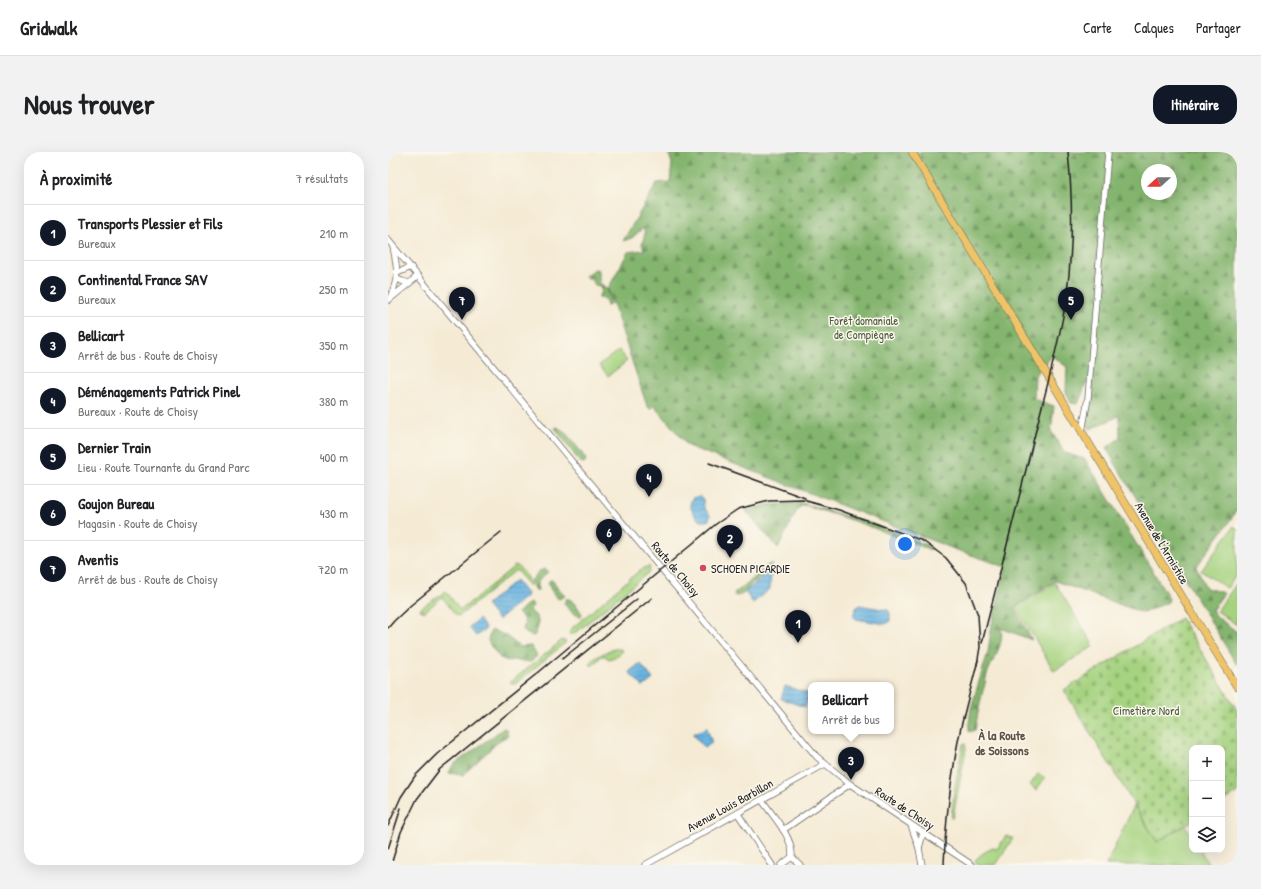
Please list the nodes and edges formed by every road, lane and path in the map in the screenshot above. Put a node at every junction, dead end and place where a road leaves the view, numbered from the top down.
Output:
1 (912, 152) edge
2 (1108, 152) edge
3 (388, 240) edge
4 (393, 246) junction
5 (411, 267) junction
6 (397, 276) junction
7 (418, 276) junction
8 (409, 283) junction
9 (388, 301) edge
10 (1082, 432) junction
11 (1237, 687) edge
12 (825, 764) junction
13 (850, 784) junction
14 (762, 800) junction
15 (738, 814) junction
16 (911, 825) junction
17 (783, 830) junction
18 (923, 833) junction
19 (919, 848) junction
20 (792, 857) junction
21 (645, 865) edge
22 (772, 865) edge
23 (781, 865) edge
24 (800, 865) edge
25 (922, 865) edge
26 (972, 865) edge

1 - 10 main road, Avenue de l'Armistice
2 - 10 street
3 - 4 street, Route de Choisy
4 - 5 street, Route de Choisy
4 - 6 street
5 - 6 street
5 - 7 street, Route de Choisy
6 - 8 street
6 - 9 street
7 - 8 street
7 - 12 street, Route de Choisy
8 - 9 street
10 - 11 main road, Avenue de l'Armistice
12 - 13 street, Route de Choisy
12 - 14 street, Avenue Louis Barbillon
13 - 16 street, Route de Choisy
13 - 17 street
14 - 15 street, Avenue Louis Barbillon
14 - 17 street
15 - 21 street, Avenue Louis Barbillon
15 - 22 street
16 - 18 street, Route de Choisy
16 - 19 street
17 - 20 street
18 - 19 street
18 - 26 street, Route de Choisy
19 - 25 street
20 - 23 street
20 - 24 street

